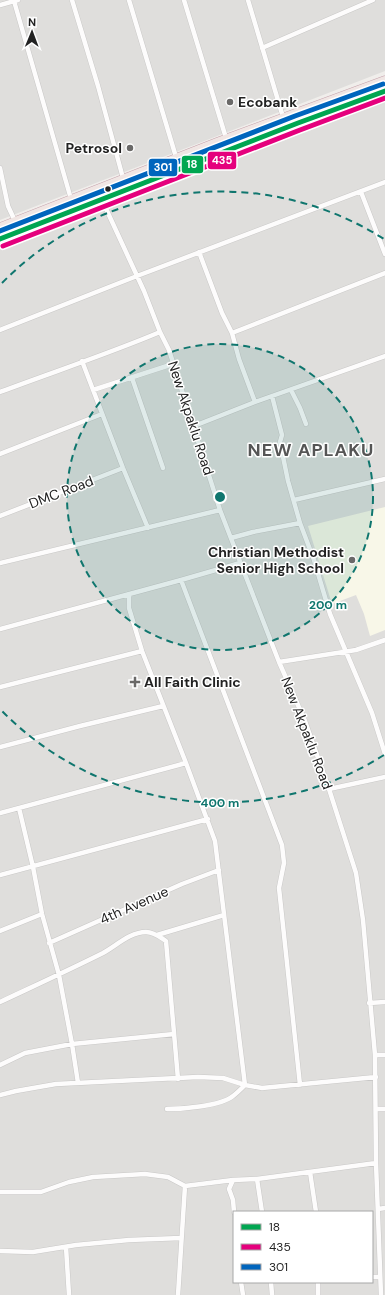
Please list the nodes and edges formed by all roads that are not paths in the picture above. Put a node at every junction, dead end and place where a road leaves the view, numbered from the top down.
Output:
1 (72, 0) edge
2 (129, 0) edge
3 (184, 0) edge
4 (248, 0) edge
5 (373, 0) edge
6 (16, 1) edge
7 (0, 5) edge
8 (262, 48) junction
9 (385, 80) edge
10 (385, 91) edge
11 (283, 118) junction
12 (226, 138) junction
13 (176, 157) junction
14 (0, 168) edge
15 (123, 178) junction
16 (385, 182) edge
17 (361, 192) junction
18 (71, 199) junction
19 (102, 200) junction
20 (16, 221) junction
21 (0, 227) edge
22 (0, 240) edge
23 (200, 252) junction
24 (385, 254) edge
25 (385, 273) edge
26 (137, 276) junction
27 (0, 330) edge
28 (160, 332) junction
29 (232, 333) junction
30 (385, 356) edge
31 (82, 361) junction
32 (173, 364) junction
33 (132, 378) junction
34 (93, 390) junction
35 (291, 390) junction
36 (0, 392) edge
37 (272, 396) junction
38 (255, 402) junction
39 (102, 414) junction
40 (306, 424) dead end
41 (194, 426) junction
42 (0, 454) edge
43 (122, 468) junction
44 (163, 468) dead end
45 (385, 479) edge
46 (294, 500) junction
47 (220, 510) junction
48 (0, 516) edge
49 (300, 523) junction
50 (148, 528) junction
51 (231, 538) junction
52 (0, 563) edge
53 (240, 563) junction
54 (181, 580) junction
55 (130, 594) junction
56 (0, 629) edge
57 (385, 640) edge
58 (345, 650) junction
59 (142, 651) junction
60 (279, 662) junction
61 (0, 687) edge
62 (163, 706) junction
63 (0, 747) edge
64 (385, 754) edge
65 (186, 763) junction
66 (385, 777) edge
67 (329, 789) junction
68 (19, 808) junction
69 (0, 813) edge
70 (208, 819) junction
71 (33, 867) junction
72 (219, 870) junction
73 (0, 876) edge
74 (42, 914) junction
75 (224, 915) junction
76 (0, 931) edge
77 (157, 935) junction
78 (50, 943) junction
79 (59, 975) junction
80 (0, 1002) edge
81 (385, 1002) edge
82 (369, 1003) junction
83 (174, 1034) junction
84 (72, 1044) junction
85 (375, 1055) junction
86 (385, 1055) edge
87 (0, 1065) edge
88 (376, 1077) junction
89 (178, 1079) junction
90 (78, 1083) junction
91 (245, 1085) junction
92 (300, 1085) junction
93 (0, 1095) edge
94 (385, 1108) edge
95 (167, 1109) dead end
96 (376, 1109) junction
97 (376, 1163) junction
98 (310, 1172) junction
99 (257, 1179) junction
100 (233, 1180) junction
101 (185, 1186) junction
102 (0, 1192) edge
103 (385, 1208) edge
104 (378, 1209) junction
105 (234, 1211) edge
106 (262, 1211) edge
107 (316, 1211) edge
108 (181, 1238) junction
109 (66, 1247) junction
110 (0, 1251) edge
111 (380, 1277) junction
112 (373, 1278) edge
113 (241, 1283) edge
114 (271, 1283) edge
115 (318, 1283) edge
116 (69, 1295) edge
117 (178, 1295) edge
118 (243, 1295) edge
119 (272, 1295) edge
120 (318, 1295) edge
121 (380, 1295) edge

1 - 15 street
2 - 13 street
3 - 12 street
4 - 8 street
5 - 8 street
6 - 7 street
6 - 18 street
8 - 11 street
9 - 11 highway
10 - 19 highway
11 - 12 highway
12 - 13 highway
13 - 15 highway
14 - 20 street
15 - 18 highway
16 - 17 street
17 - 23 street
17 - 24 street
18 - 20 highway
19 - 22 highway
19 - 26 street, New Akpaklu Road
20 - 21 highway
23 - 26 street
23 - 29 street
25 - 29 street
26 - 27 street
26 - 28 street, New Akpaklu Road
28 - 31 street
28 - 32 street, New Akpaklu Road
29 - 38 street
30 - 35 street
31 - 34 street
31 - 36 street
32 - 33 street
32 - 41 street, New Akpaklu Road
33 - 34 street
33 - 44 street
34 - 39 street
35 - 37 street
35 - 40 street
37 - 38 street
37 - 46 street
38 - 41 street
39 - 42 street
39 - 43 street
41 - 47 street, New Akpaklu Road
43 - 48 street, DMC Road
43 - 50 street
45 - 46 street
46 - 49 street
47 - 50 street
47 - 51 street, New Akpaklu Road
49 - 51 street
49 - 58 street
50 - 52 street
51 - 53 street, New Akpaklu Road
53 - 54 street
53 - 60 street, New Akpaklu Road
54 - 55 street
54 - 92 street
55 - 56 street
55 - 59 street
57 - 58 street
58 - 60 street
58 - 64 street
59 - 61 street
59 - 62 street
60 - 67 street, New Akpaklu Road
62 - 63 street
62 - 65 street
65 - 68 street
65 - 70 street
66 - 67 street
67 - 82 street, New Akpaklu Road
68 - 69 street
68 - 71 street
70 - 71 street
70 - 72 street
71 - 73 street
71 - 74 street
72 - 75 street
72 - 78 street, 4th Avenue
74 - 76 street
74 - 78 street
75 - 77 street
75 - 91 street
77 - 79 street
77 - 83 street
78 - 79 street
79 - 80 street
79 - 84 street
81 - 82 street
82 - 85 street, New Akpaklu Road
83 - 84 street
83 - 89 street
84 - 87 street
84 - 90 street
85 - 86 street
85 - 88 street, New Akpaklu Road
88 - 92 street
88 - 96 street, New Akpaklu Road
89 - 90 street
89 - 91 street
90 - 93 street
91 - 92 street
91 - 95 street
94 - 96 street
96 - 97 street, New Akpaklu Road
97 - 98 street
97 - 104 street, New Akpaklu Road
98 - 99 street
98 - 107 street
99 - 100 street
99 - 106 street
100 - 101 street
100 - 105 street
101 - 102 street
101 - 108 street
103 - 104 street
104 - 111 street, New Akpaklu Road
108 - 109 street
108 - 117 street
109 - 110 street
109 - 116 street
111 - 112 street
111 - 121 street, New Akpaklu Road
113 - 118 street
114 - 119 street
115 - 120 street

